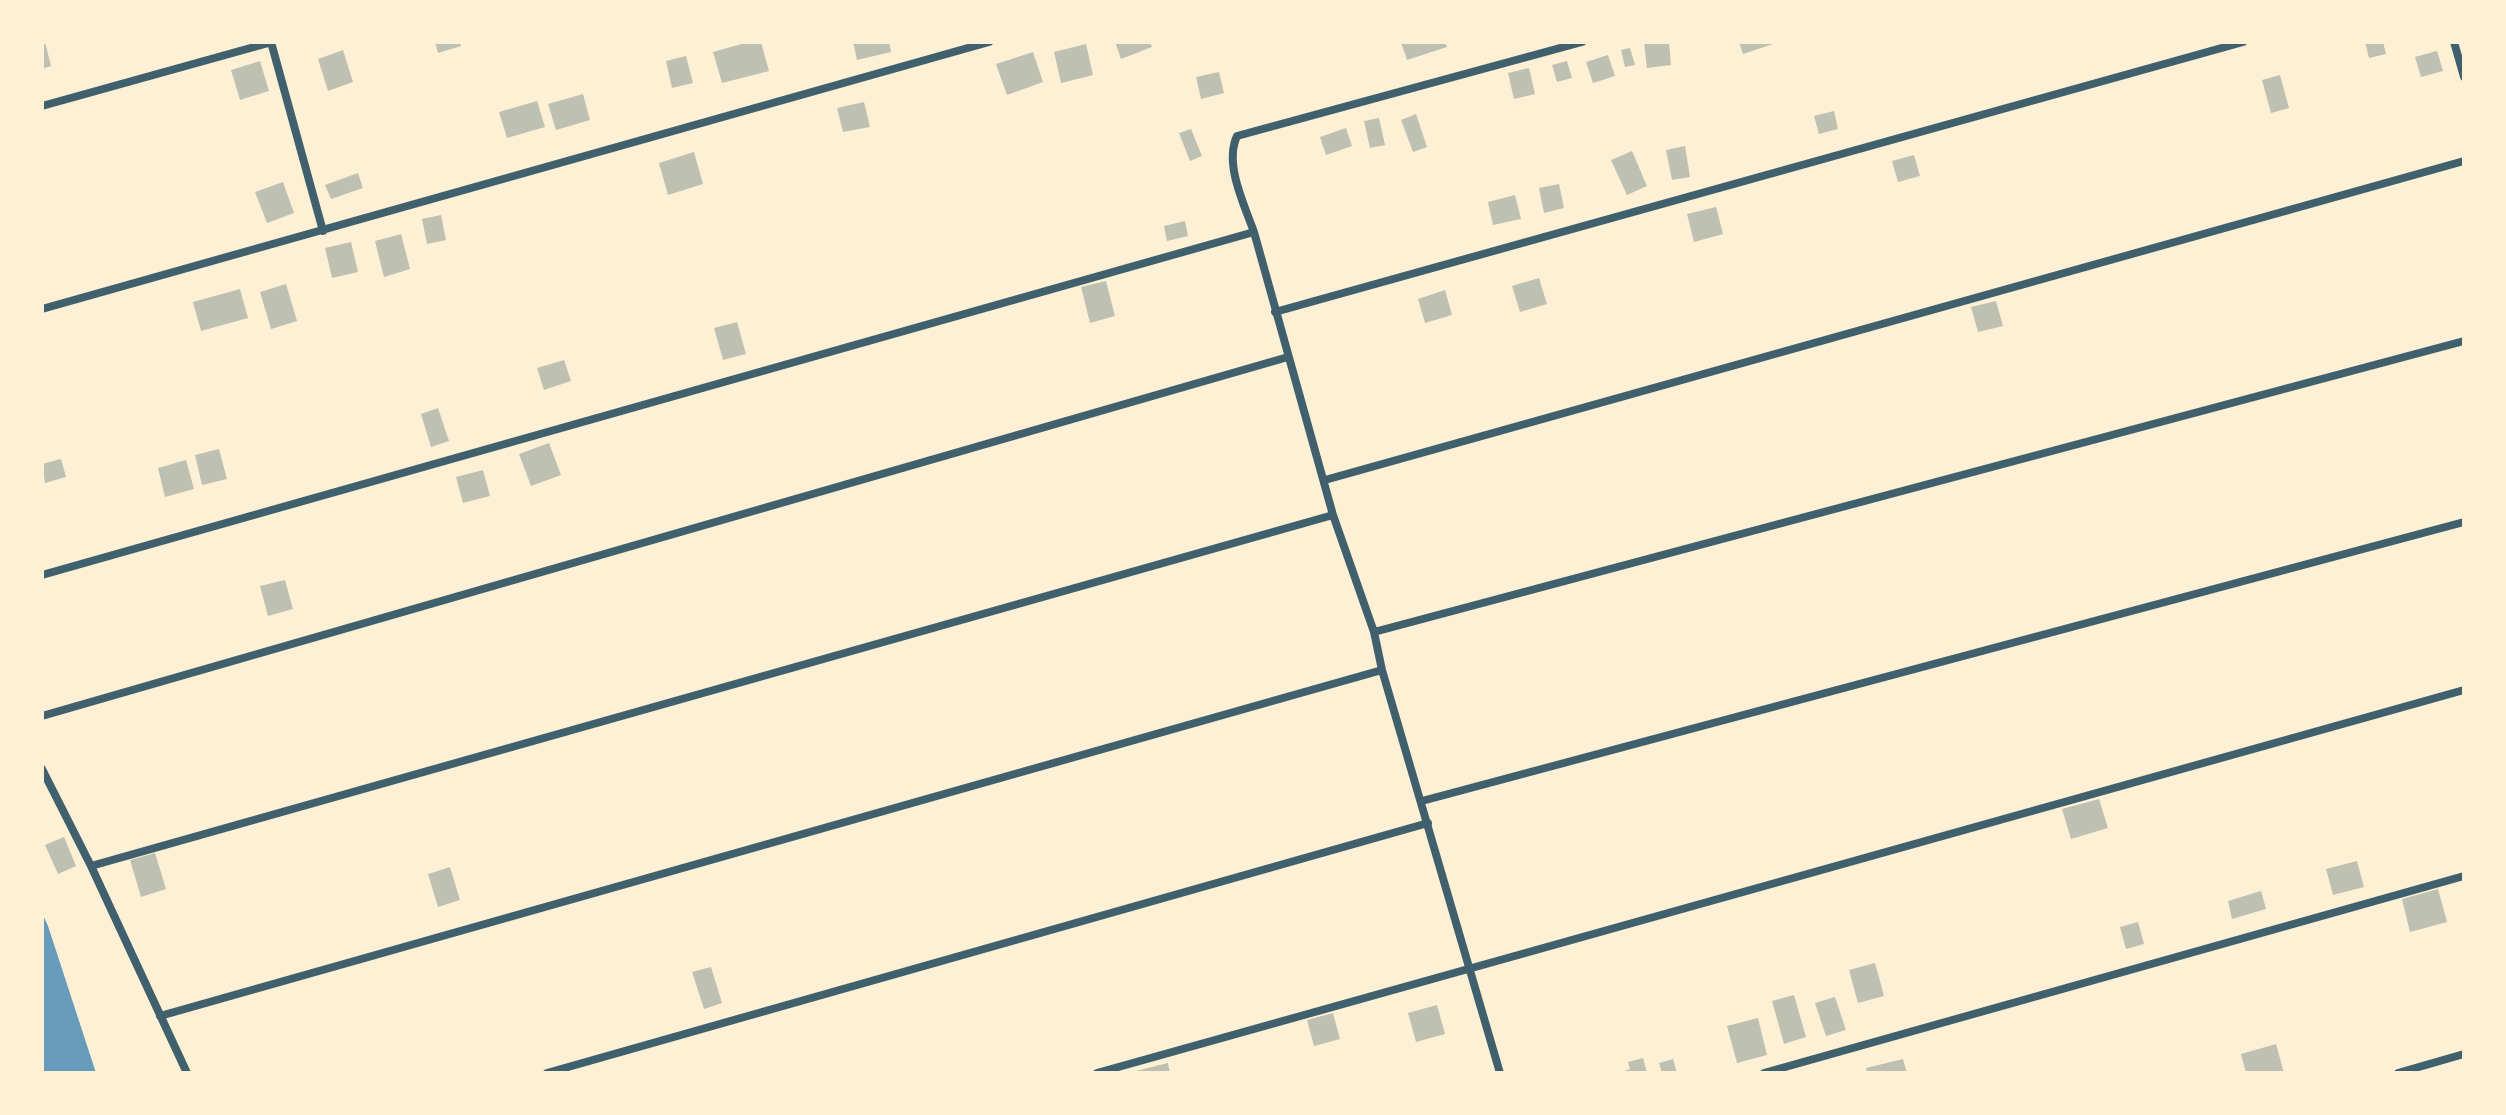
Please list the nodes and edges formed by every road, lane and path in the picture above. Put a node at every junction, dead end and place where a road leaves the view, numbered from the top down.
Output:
1 (271, 42) edge
2 (989, 42) edge
3 (1582, 42) edge
4 (2243, 42) edge
5 (2454, 42) edge
6 (2464, 77) edge
7 (42, 106) edge
8 (2464, 161) edge
9 (323, 231) junction
10 (1254, 232) junction
11 (42, 309) edge
12 (1275, 312) junction
13 (2464, 341) edge
14 (1288, 357) junction
15 (1325, 480) junction
16 (1333, 515) junction
17 (2464, 522) edge
18 (42, 575) edge
19 (1374, 632) junction
20 (1382, 670) junction
21 (2464, 690) edge
22 (42, 716) edge
23 (42, 769) edge
24 (1422, 801) junction
25 (1428, 823) junction
26 (91, 866) junction
27 (2464, 876) edge
28 (1469, 970) junction
29 (160, 1016) junction
30 (2464, 1054) edge
31 (187, 1073) edge
32 (547, 1073) edge
33 (1097, 1073) edge
34 (1500, 1073) edge
35 (1764, 1073) edge
36 (2398, 1073) edge

1 - 7 street
1 - 9 street
2 - 9 street
3 - 10 street
4 - 12 street
5 - 6 street
8 - 15 street
9 - 11 street
10 - 12 street
10 - 18 street
12 - 14 street
13 - 19 street
14 - 15 street
14 - 22 street
15 - 16 street
16 - 19 street
16 - 26 street
17 - 24 street
19 - 20 street
20 - 24 street
20 - 29 street
21 - 28 street
23 - 26 street
24 - 25 street
25 - 28 street
25 - 32 street
26 - 29 street
27 - 35 street
28 - 33 street
28 - 34 street
29 - 31 street
30 - 36 street

